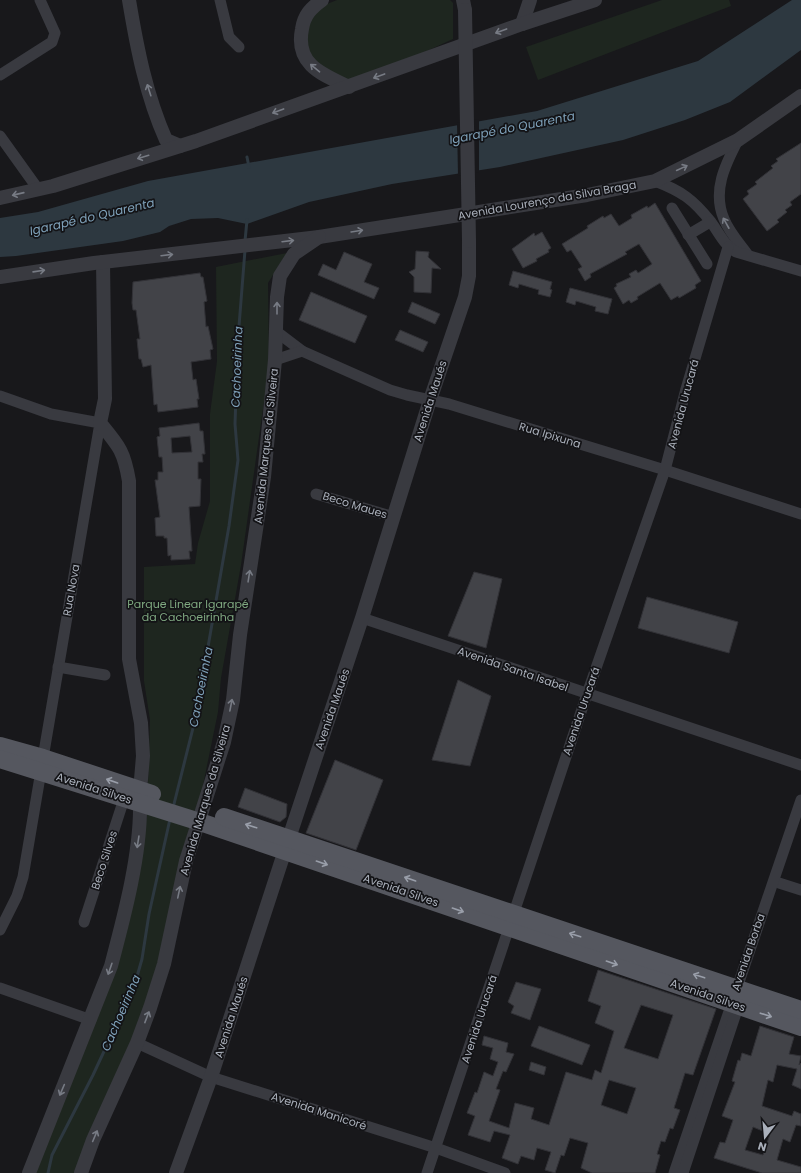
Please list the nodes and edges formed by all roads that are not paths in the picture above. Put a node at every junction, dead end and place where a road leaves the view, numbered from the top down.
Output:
1 (40, 0) edge
2 (129, 0) edge
3 (220, 0) edge
4 (322, 0) edge
5 (530, 0) edge
6 (596, 0) edge
7 (464, 5) edge
8 (522, 24) junction
9 (239, 47) dead end
10 (0, 75) edge
11 (348, 87) junction
12 (801, 96) edge
13 (0, 136) edge
14 (738, 140) junction
15 (180, 146) junction
16 (655, 180) junction
17 (38, 189) junction
18 (0, 198) edge
19 (672, 208) dead end
20 (710, 222) junction
21 (688, 235) junction
22 (318, 237) junction
23 (728, 247) junction
24 (748, 255) junction
25 (103, 262) junction
26 (707, 264) dead end
27 (801, 271) edge
28 (0, 277) edge
29 (277, 332) junction
30 (302, 351) junction
31 (275, 360) junction
32 (0, 396) edge
33 (430, 400) junction
34 (100, 423) junction
35 (665, 470) junction
36 (316, 494) dead end
37 (801, 514) edge
38 (394, 517) junction
39 (362, 618) junction
40 (58, 667) junction
41 (105, 675) dead end
42 (586, 694) junction
43 (0, 746) edge
44 (0, 760) edge
45 (42, 765) junction
46 (801, 765) edge
47 (140, 798) junction
48 (801, 800) edge
49 (197, 815) junction
50 (801, 820) edge
51 (287, 844) junction
52 (779, 882) junction
53 (801, 890) edge
54 (511, 921) junction
55 (84, 922) dead end
56 (0, 930) edge
57 (0, 988) edge
58 (737, 997) junction
59 (801, 1010) edge
60 (91, 1020) junction
61 (801, 1026) edge
62 (137, 1043) junction
63 (211, 1077) junction
64 (436, 1148) junction
65 (29, 1173) edge
66 (81, 1173) edge
67 (176, 1173) edge
68 (427, 1173) edge
69 (505, 1173) edge
70 (674, 1173) edge
71 (683, 1173) edge

1 - 10 street
15 -> 2 street
3 - 9 street
11 -> 4 street
5 - 8 street
6 - 8 street
7 - 33 street, Avenida Maués, bridge
8 -> 11 street
11 -> 15 street
12 - 14 street, Avenida Lourenço da Silva Braga
13 - 17 street
16 -> 14 street, Avenida Lourenço da Silva Braga
24 -> 14 street
15 -> 17 street
16 - 20 street
22 -> 16 street, Avenida Lourenço da Silva Braga
17 -> 18 street
19 - 21 street
20 - 21 street
20 - 23 street
21 - 26 street
25 -> 22 street, Avenida Lourenço da Silva Braga
29 -> 22 street, Avenida Marques da Silveira
23 - 24 street
23 - 35 street, Avenida Urucará
24 - 27 street
28 -> 25 street, Avenida Lourenço da Silva Braga
25 - 34 street, Rua Nova
29 - 30 street, Rua Ipixuna
29 - 31 street, Avenida Marques da Silveira
30 - 31 street
30 - 33 street, Rua Ipixuna
49 -> 31 street, Avenida Marques da Silveira
32 - 34 street
33 - 35 street, Rua Ipixuna
33 - 38 street, Avenida Maués
34 - 40 street, Rua Nova
34 - 47 street
35 - 37 street, Rua Ipixuna
35 - 42 street, Avenida Urucará
36 - 38 street, Beco Maues
38 - 39 street, Avenida Maués
39 - 42 street, Avenida Santa Isabel
39 - 51 street, Avenida Maués
40 - 41 street
40 - 45 street, Rua Nova
42 - 46 street, Avenida Santa Isabel
42 - 54 street, Avenida Urucará
43 - 45 main road, Avenida Silves
44 - 45 main road, Avenida Silves
45 - 47 main road, Avenida Silves
45 - 56 street, Rua Nova
47 - 49 main road, Avenida Silves
47 - 55 street, Beco Silves
47 -> 60 street
48 - 58 street, Avenida Borba
49 - 51 main road, Avenida Silves
62 -> 49 street, Avenida Marques da Silveira
50 - 52 street, Avenida Borba
51 - 54 main road, Avenida Silves
51 - 63 street, Avenida Maués
52 - 53 street
52 - 58 street, Avenida Borba
54 - 58 main road, Avenida Silves
54 - 64 street, Avenida Urucará
57 - 60 street
58 - 59 main road, Avenida Silves
58 -> 61 main road, Avenida Silves
58 - 70 street, Avenida Borba
58 - 71 street, Avenida Borba
60 -> 65 street
62 - 63 street, Avenida Manicoré
66 -> 62 street, Avenida Marques da Silveira
63 - 64 street, Avenida Manicoré
63 - 67 street, Avenida Maués
64 - 68 street, Avenida Urucará
64 - 69 street, Avenida Manicoré

